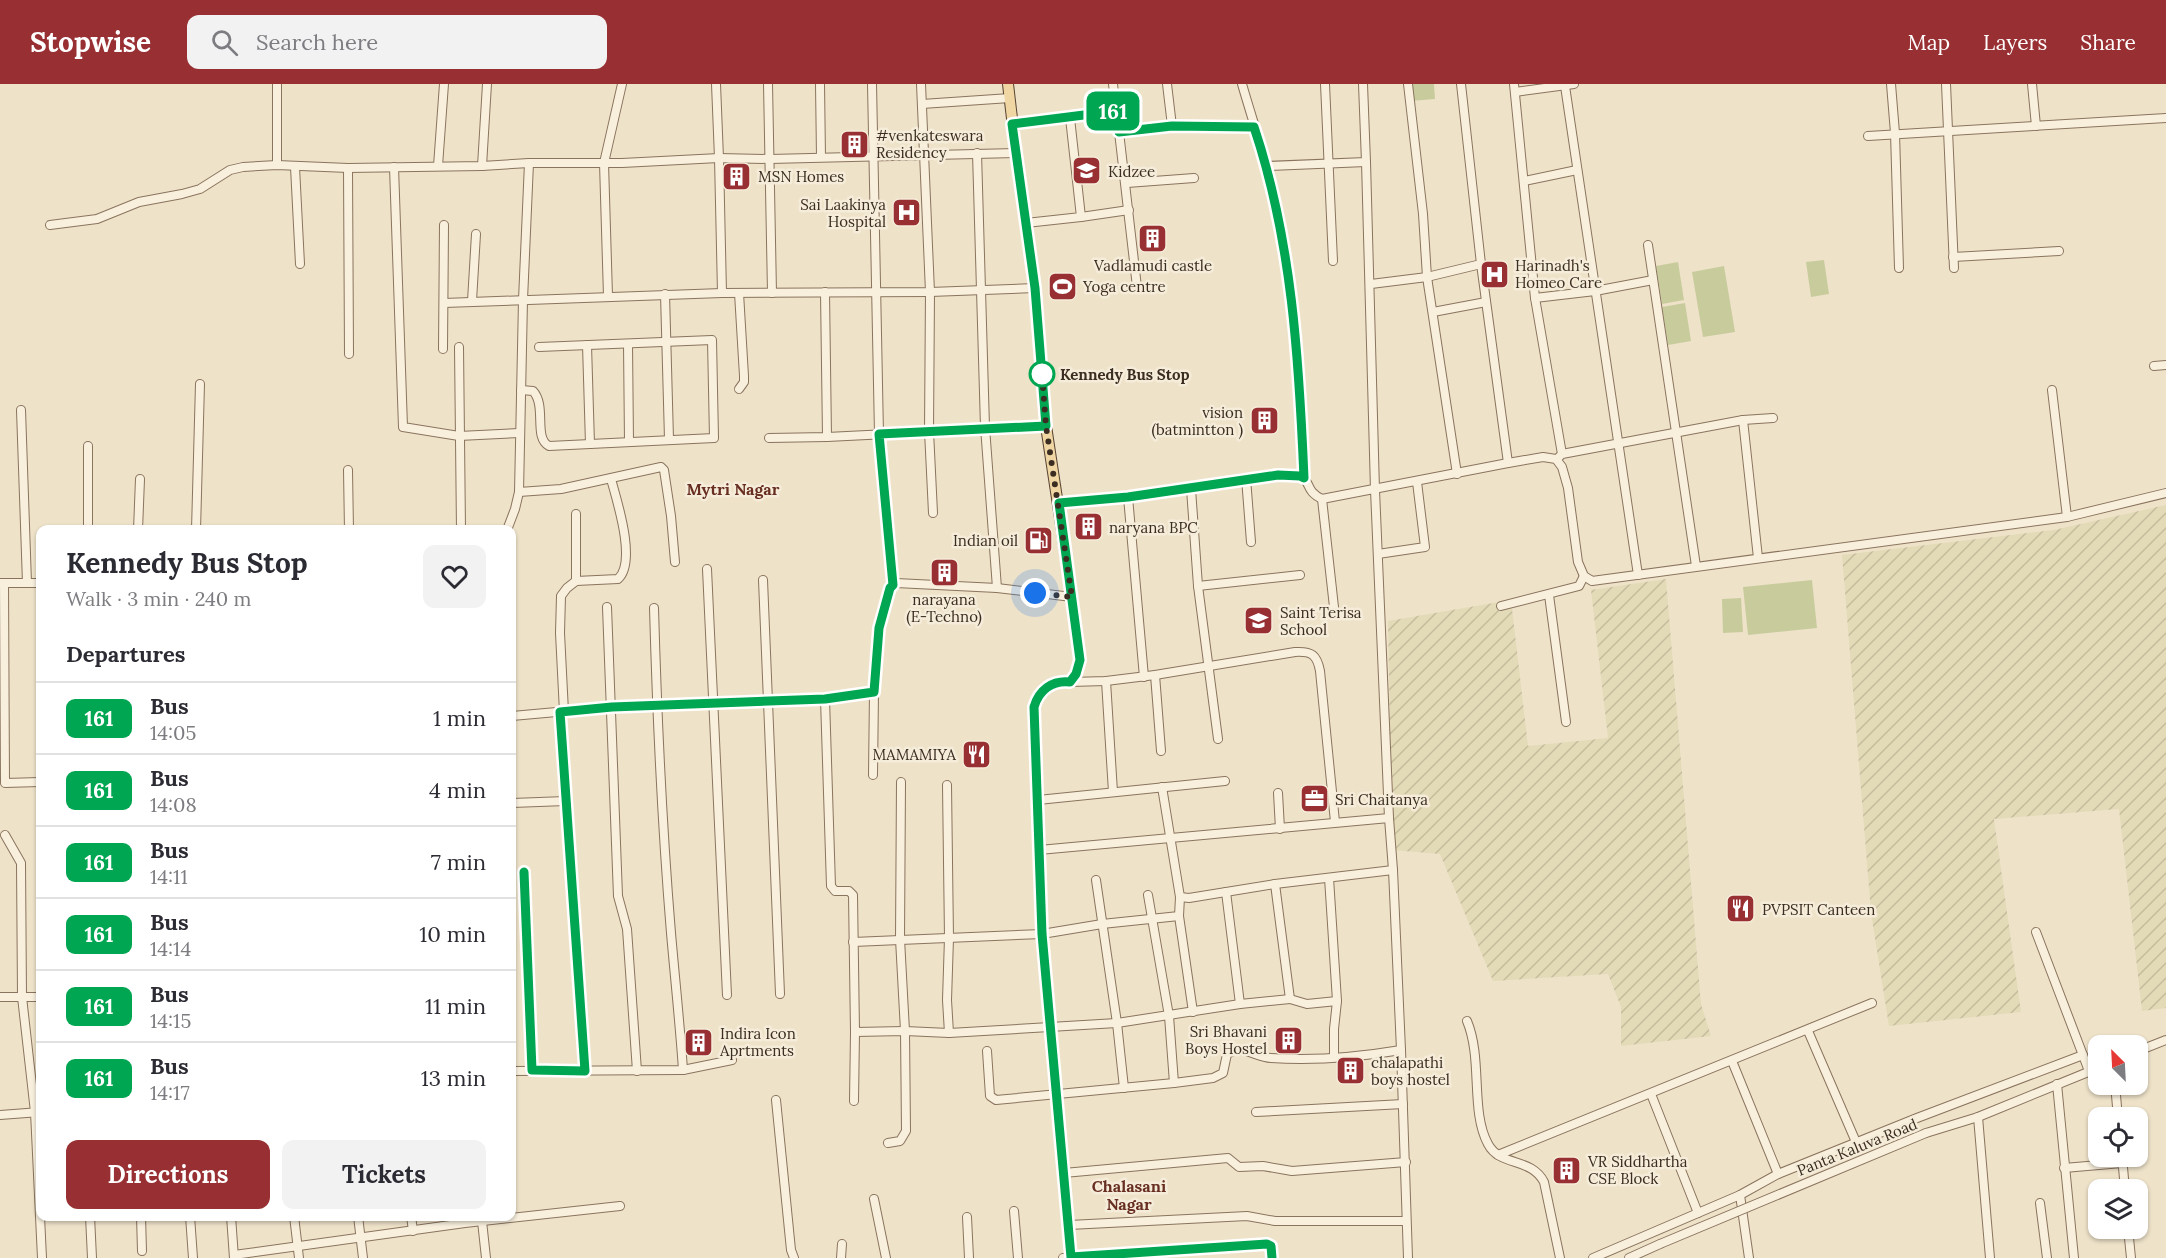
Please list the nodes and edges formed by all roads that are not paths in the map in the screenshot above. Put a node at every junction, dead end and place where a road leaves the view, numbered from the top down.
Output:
1 (277, 84) edge
2 (444, 84) edge
3 (487, 84) edge
4 (622, 84) edge
5 (716, 84) edge
6 (768, 84) edge
7 (820, 84) edge
8 (872, 84) edge
9 (921, 84) edge
10 (1008, 84) edge
11 (1113, 84) edge
12 (1167, 84) edge
13 (1242, 84) edge
14 (1325, 84) edge
15 (1363, 84) edge
16 (1408, 84) edge
17 (1461, 84) edge
18 (1891, 84) edge
19 (1946, 84) edge
20 (2032, 84) edge
21 (1569, 85) edge
22 (1514, 88) edge
23 (1010, 98) junction
24 (922, 104) junction
25 (1116, 111) junction
26 (1070, 118) junction
27 (2166, 118) edge
28 (1012, 124) junction
29 (1172, 126) junction
30 (2036, 126) junction
31 (1254, 127) junction
32 (1948, 131) junction
33 (1119, 132) junction
34 (1895, 133) junction
35 (1868, 136) dead end
36 (977, 153) junction
37 (1016, 153) junction
38 (924, 155) junction
39 (874, 156) junction
40 (821, 157) junction
41 (719, 158) junction
42 (770, 159) junction
43 (1366, 162) junction
44 (530, 163) junction
45 (604, 163) junction
46 (1327, 163) junction
47 (278, 165) junction
48 (438, 166) junction
49 (482, 166) junction
50 (1267, 166) junction
51 (295, 167) junction
52 (394, 167) junction
53 (348, 168) junction
54 (1577, 170) junction
55 (1194, 178) dead end
56 (1524, 180) junction
57 (1127, 183) junction
58 (1129, 210) junction
59 (1081, 217) junction
60 (1026, 224) junction
61 (50, 225) dead end
62 (444, 225) dead end
63 (476, 234) dead end
64 (1648, 245) dead end
65 (2059, 251) dead end
66 (1953, 257) junction
67 (1333, 261) dead end
68 (300, 264) dead end
69 (1481, 264) junction
70 (1899, 268) dead end
71 (1954, 268) dead end
72 (1427, 277) junction
73 (1653, 280) junction
74 (1371, 284) junction
75 (1137, 287) dead end
76 (1035, 288) junction
77 (981, 291) junction
78 (1595, 291) junction
79 (825, 292) junction
80 (877, 292) junction
81 (930, 292) junction
82 (722, 293) junction
83 (739, 293) junction
84 (772, 293) junction
85 (665, 295) junction
86 (608, 296) junction
87 (1535, 298) junction
88 (523, 300) junction
89 (472, 301) junction
90 (1486, 302) junction
91 (444, 303) junction
92 (1433, 312) junction
93 (666, 342) junction
94 (628, 344) junction
95 (587, 345) junction
96 (459, 347) dead end
97 (539, 347) dead end
98 (443, 349) dead end
99 (349, 354) dead end
100 (2166, 365) edge
101 (2154, 366) dead end
102 (200, 384) dead end
103 (739, 389) dead end
104 (521, 390) junction
105 (2052, 390) dead end
106 (21, 410) dead end
107 (1773, 418) dead end
108 (1743, 420) junction
109 (1046, 426) junction
110 (985, 428) junction
111 (929, 431) junction
112 (519, 433) junction
113 (1675, 433) junction
114 (879, 434) junction
115 (459, 436) junction
116 (827, 437) junction
117 (770, 438) dead end
118 (669, 439) junction
119 (629, 442) junction
120 (590, 444) junction
121 (1617, 444) junction
122 (88, 446) dead end
123 (1559, 456) junction
124 (1508, 463) junction
125 (348, 470) dead end
126 (1457, 474) junction
127 (1246, 478) junction
128 (1304, 478) junction
129 (140, 479) dead end
130 (611, 479) junction
131 (1417, 482) junction
132 (1191, 489) junction
133 (1375, 490) junction
134 (519, 492) junction
135 (2166, 494) edge
136 (1128, 497) junction
137 (1322, 499) junction
138 (1059, 503) junction
139 (933, 513) dead end
140 (576, 514) dead end
141 (2067, 517) junction
142 (88, 525) edge
143 (138, 525) edge
144 (196, 525) edge
145 (349, 525) edge
146 (461, 525) edge
147 (509, 525) edge
148 (1251, 542) dead end
149 (1378, 554) junction
150 (1758, 558) junction
151 (675, 562) dead end
152 (1696, 566) junction
153 (707, 569) dead end
154 (1300, 575) dead end
155 (1638, 575) junction
156 (1584, 576) junction
157 (763, 579) dead end
158 (576, 581) junction
159 (2, 583) edge
160 (27, 583) junction
161 (36, 583) edge
162 (893, 585) junction
163 (1198, 586) junction
164 (998, 588) junction
165 (1549, 595) junction
166 (1072, 597) junction
167 (1501, 606) dead end
168 (607, 608) dead end
169 (654, 608) dead end
170 (1334, 608) dead end
171 (1209, 667) junction
172 (1155, 675) junction
173 (1144, 677) junction
174 (1106, 681) junction
175 (1070, 682) junction
176 (874, 692) junction
177 (769, 699) junction
178 (825, 699) junction
179 (714, 701) junction
180 (657, 705) junction
181 (612, 707) junction
182 (562, 712) junction
183 (516, 716) edge
184 (1566, 723) dead end
185 (1218, 739) dead end
186 (1161, 751) dead end
187 (873, 775) dead end
188 (1225, 781) dead end
189 (36, 782) edge
190 (901, 782) dead end
191 (946, 785) dead end
192 (1162, 787) junction
193 (1113, 792) junction
194 (1278, 793) dead end
195 (1038, 800) junction
196 (566, 801) junction
197 (516, 803) edge
198 (1389, 818) junction
199 (1335, 822) junction
200 (1280, 829) junction
201 (5, 835) dead end
202 (1169, 837) junction
203 (1039, 850) junction
204 (1393, 870) junction
205 (524, 872) dead end
206 (1329, 878) junction
207 (1096, 880) dead end
208 (1275, 884) junction
209 (1226, 892) junction
210 (1148, 895) dead end
211 (1180, 897) junction
212 (1179, 916) junction
213 (1152, 920) junction
214 (1102, 924) junction
215 (2036, 932) dead end
216 (1042, 934) junction
217 (949, 938) junction
218 (900, 939) junction
219 (854, 942) junction
220 (780, 994) dead end
221 (727, 995) dead end
222 (36, 996) edge
223 (22, 997) junction
224 (0, 998) edge
225 (1290, 999) junction
226 (1337, 1001) junction
227 (1872, 1003) dead end
228 (1240, 1004) junction
229 (1193, 1012) junction
230 (1169, 1016) junction
231 (1467, 1021) dead end
232 (1117, 1023) junction
233 (1051, 1026) junction
234 (1808, 1030) junction
235 (905, 1031) junction
236 (855, 1032) junction
237 (949, 1034) junction
238 (2166, 1040) edge
239 (2148, 1047) edge
240 (1401, 1050) junction
241 (987, 1051) dead end
242 (2083, 1055) junction
243 (1334, 1057) junction
244 (732, 1060) dead end
245 (1732, 1062) junction
246 (2088, 1068) edge
247 (532, 1070) junction
248 (516, 1071) edge
249 (585, 1071) junction
250 (638, 1071) junction
251 (682, 1071) junction
252 (2088, 1071) edge
253 (1174, 1083) junction
254 (2057, 1084) junction
255 (1124, 1088) junction
256 (1651, 1094) junction
257 (1057, 1095) junction
258 (36, 1098) edge
259 (776, 1100) dead end
260 (854, 1101) dead end
261 (1403, 1104) junction
262 (36, 1112) edge
263 (1256, 1112) dead end
264 (0, 1115) edge
265 (1978, 1117) junction
266 (1856, 1142) junction
267 (888, 1143) dead end
268 (1498, 1155) junction
269 (1406, 1162) junction
270 (2088, 1165) edge
271 (2064, 1168) junction
272 (1064, 1173) junction
273 (1778, 1174) junction
274 (1740, 1195) junction
275 (874, 1198) dead end
276 (2040, 1203) dead end
277 (620, 1206) dead end
278 (1014, 1211) dead end
279 (1698, 1212) junction
280 (967, 1216) dead end
281 (516, 1217) edge
282 (41, 1221) edge
283 (90, 1221) edge
284 (141, 1221) edge
285 (190, 1221) edge
286 (231, 1221) edge
287 (295, 1221) edge
288 (359, 1221) edge
289 (412, 1221) edge
290 (460, 1221) edge
291 (482, 1221) edge
292 (1406, 1221) junction
293 (1069, 1225) junction
294 (413, 1231) junction
295 (361, 1237) junction
296 (2129, 1239) edge
297 (842, 1244) dead end
298 (297, 1245) junction
299 (142, 1251) dead end
300 (234, 1256) edge
301 (42, 1258) edge
302 (92, 1258) edge
303 (193, 1258) edge
304 (299, 1258) edge
305 (363, 1258) edge
306 (486, 1258) edge
307 (794, 1258) edge
308 (842, 1258) edge
309 (886, 1258) edge
310 (969, 1258) edge
311 (1018, 1258) edge
312 (1063, 1258) edge
313 (1071, 1258) edge
314 (1272, 1258) edge
315 (1408, 1258) edge
316 (1560, 1258) edge
317 (1593, 1258) edge
318 (1629, 1258) edge
319 (1749, 1258) edge
320 (1990, 1258) edge
321 (2047, 1258) edge
322 (2074, 1258) edge
323 (2131, 1258) edge

1 - 47 street
2 - 48 street
3 - 49 street
4 - 45 street
5 - 41 street
6 - 42 street
7 - 40 street
8 - 39 street
9 - 24 street
10 - 23 main road
11 - 25 street
12 - 29 street
13 - 31 street
14 - 46 street
15 - 43 street
16 - 72 street
17 - 69 street
18 - 34 street
19 - 32 street
20 - 30 street
21 - 22 street
21 - 54 street
22 - 56 street
23 - 24 street
23 - 28 main road
24 - 38 street
25 - 26 street
25 - 33 street
26 - 28 street
26 - 59 street
27 - 30 street
28 - 37 main road
29 - 31 street
29 - 33 street
30 - 32 street
31 - 50 street
32 - 34 street
32 - 66 street
33 - 57 street
34 - 35 street
34 - 70 street
36 - 37 street
36 - 38 street
36 - 77 street
37 - 60 main road
38 - 39 street
38 - 81 street
39 - 40 street
39 - 80 street
40 - 42 street
41 - 42 street
41 - 45 street
41 - 82 street
42 - 84 street
43 - 46 street
43 - 74 street
44 - 45 street
44 - 49 street
44 - 88 street
45 - 86 street
46 - 50 street
46 - 67 street
47 - 51 street
47 - 61 street
48 - 49 street
48 - 52 street
50 - 128 street
51 - 53 street
51 - 68 street
52 - 53 street
52 - 115 street
53 - 99 street
54 - 56 street
54 - 78 street
55 - 57 street
56 - 87 street
57 - 58 street
58 - 59 street
58 - 75 street
59 - 60 street
60 - 76 main road
62 - 91 street
63 - 89 street
64 - 73 street
65 - 66 street
66 - 71 street
69 - 72 street
69 - 90 street
72 - 74 street
72 - 92 street
73 - 78 street
73 - 113 street
74 - 133 street
76 - 77 street
76 - 109 main road
77 - 81 street
77 - 110 street
78 - 87 street
78 - 121 street
79 - 80 street
79 - 84 street
79 - 116 street
80 - 81 street
80 - 114 street
81 - 111 street
82 - 83 street
82 - 85 street
83 - 84 street
83 - 103 street
85 - 86 street
85 - 93 street
86 - 88 street
87 - 123 street
88 - 89 street
88 - 104 street
89 - 91 street
90 - 92 street
90 - 124 street
91 - 98 street
92 - 126 street
93 - 94 street
93 - 118 street
93 - 118 street
94 - 95 street
94 - 119 street
95 - 97 street
95 - 120 street
96 - 115 street
100 - 101 street
102 - 144 street
104 - 112 street
104 - 120 street
105 - 141 street
106 - 160 street
107 - 108 street
108 - 113 street
108 - 150 street
109 - 110 street
109 - 138 main road
110 - 111 street
110 - 164 street
111 - 114 street
111 - 139 street
112 - 115 street
112 - 134 street
113 - 121 street
113 - 152 street
114 - 116 street
114 - 162 street
115 - 146 street
116 - 117 street
118 - 119 street
119 - 120 street
121 - 123 street
121 - 155 street
122 - 142 street
123 - 124 street
123 - 156 street
124 - 126 street
125 - 145 street
126 - 131 street
127 - 128 street
127 - 132 street
127 - 148 street
128 - 137 street
129 - 143 street
130 - 134 street
130 - 151 street
130 - 158 street
131 - 133 street
131 - 149 street
132 - 136 street
132 - 163 street
133 - 137 street
133 - 149 street
134 - 147 street
135 - 141 street
136 - 138 street
136 - 173 street
137 - 170 street
138 - 166 main road
140 - 158 street
141 - 150 street
149 - 198 street
150 - 152 street
152 - 155 street
153 - 179 street
154 - 163 street
155 - 156 street
156 - 165 street
157 - 177 street
158 - 182 street
159 - 160 street
159 - 189 street
160 - 161 street
162 - 164 street
162 - 176 street
163 - 171 street
164 - 166 street
165 - 167 street
165 - 184 street
166 - 175 main road
168 - 181 street
169 - 180 street
171 - 172 street
171 - 185 street
171 - 199 street
172 - 173 street
172 - 186 street
173 - 174 street
174 - 175 street
174 - 193 street
175 - 195 main road
176 - 178 street
176 - 187 street
177 - 178 street
177 - 179 street
177 - 220 street
178 - 219 street
179 - 180 street
179 - 221 street
180 - 181 street
180 - 251 street
181 - 182 street
181 - 250 street
182 - 183 street
182 - 196 street
188 - 192 street
190 - 218 street
191 - 217 street
192 - 193 street
192 - 202 street
193 - 195 street
194 - 200 street
195 - 203 main road
196 - 197 street
196 - 249 street
198 - 199 street
198 - 204 street
199 - 200 street
200 - 202 street
201 - 223 street
202 - 203 street
202 - 211 street
203 - 216 main road
204 - 206 street
204 - 240 street
205 - 247 street
206 - 208 street
206 - 226 street
207 - 214 street
208 - 209 street
208 - 225 street
209 - 211 street
209 - 228 street
210 - 213 street
211 - 212 street
212 - 213 street
212 - 229 street
213 - 214 street
213 - 230 street
214 - 216 street
214 - 232 street
215 - 242 street
216 - 217 street
216 - 233 main road
217 - 218 street
217 - 237 street
218 - 219 street
218 - 235 street
219 - 236 street
222 - 223 street
223 - 224 street
223 - 258 street
225 - 226 street
225 - 228 street
226 - 243 street
227 - 234 street
228 - 229 street
229 - 230 street
230 - 232 street
230 - 253 street
231 - 268 street
232 - 233 street
232 - 255 street
233 - 237 street
233 - 257 main road
234 - 245 street
234 - 266 street
235 - 236 street
235 - 237 street
235 - 267 street
236 - 260 street
238 - 239 street
240 - 243 street
240 - 261 street
241 - 257 street
242 - 246 street
242 - 266 street
243 - 253 street
244 - 251 street
245 - 256 street
245 - 273 street
247 - 248 street
247 - 249 street
249 - 250 street
250 - 251 street
252 - 254 street, Panta Kaluva Road
253 - 255 street
254 - 265 street, Panta Kaluva Road
254 - 271 street
255 - 257 street
256 - 268 street
256 - 279 street
257 - 272 main road
259 - 307 street
261 - 263 street
261 - 269 street
262 - 264 street
265 - 318 street, Panta Kaluva Road, bridge
265 - 320 street
266 - 273 street
268 - 316 street
269 - 272 street
269 - 292 street
270 - 271 street
271 - 322 street
272 - 293 main road
273 - 274 street
274 - 279 street
274 - 319 street
275 - 309 street
276 - 321 street
277 - 281 street
278 - 311 street
279 - 317 street
280 - 310 street
282 - 301 street
283 - 302 street
284 - 299 street
285 - 303 street
286 - 300 street
287 - 298 street
288 - 295 street
289 - 294 street
290 - 294 street
291 - 306 street
292 - 293 street
292 - 315 street
293 - 313 main road
294 - 295 street
295 - 298 street
295 - 305 street
296 - 323 street
297 - 308 street
298 - 300 street
298 - 304 street
312 - 313 street
313 - 314 street

